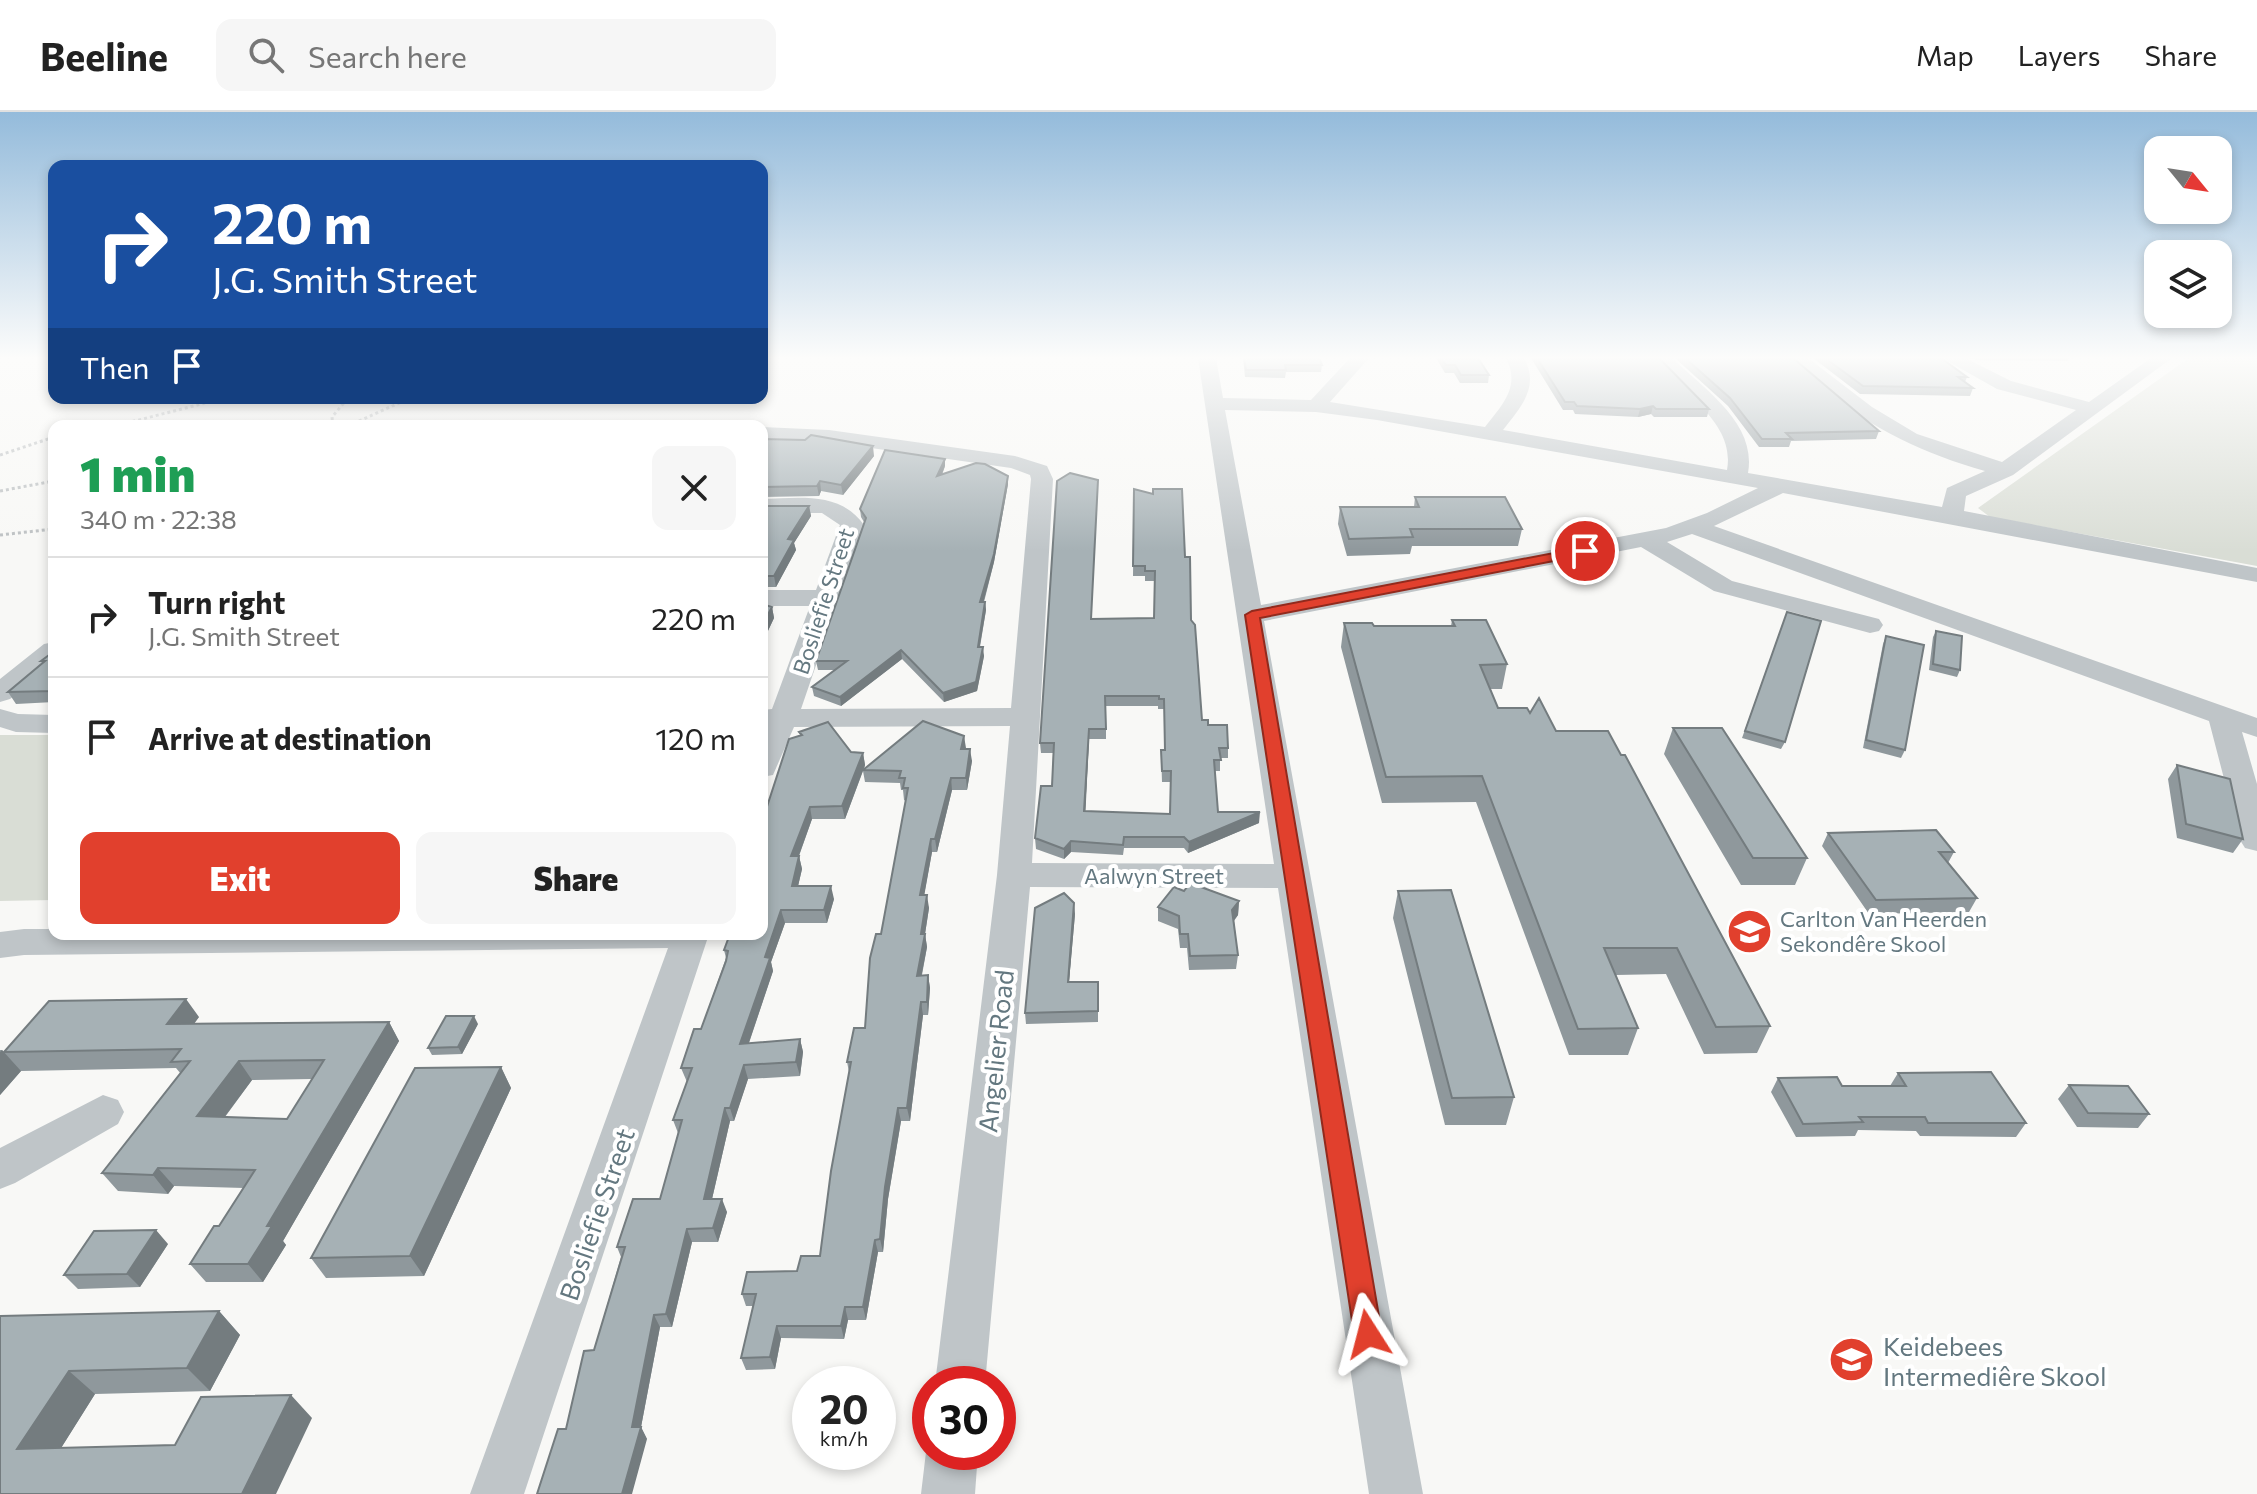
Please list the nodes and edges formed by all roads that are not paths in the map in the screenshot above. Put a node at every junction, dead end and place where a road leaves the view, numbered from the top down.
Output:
1 (1216, 422) edge
2 (1418, 422) edge
3 (1498, 422) edge
4 (1726, 422) edge
5 (1882, 422) edge
6 (2074, 422) edge
7 (768, 433) edge
8 (1490, 434) junction
9 (2005, 470) junction
10 (1736, 477) junction
11 (1781, 485) junction
12 (768, 506) edge
13 (1952, 516) junction
14 (1694, 527) junction
15 (1645, 539) junction
16 (2257, 575) edge
17 (768, 598) edge
18 (826, 598) junction
19 (1252, 615) junction
20 (1870, 625) dead end
21 (48, 655) edge
22 (0, 693) edge
23 (2222, 716) junction
24 (1023, 717) junction
25 (0, 718) edge
26 (773, 718) edge
27 (48, 724) edge
28 (2257, 728) edge
29 (768, 741) edge
30 (2257, 840) edge
31 (1014, 875) junction
32 (1294, 876) junction
33 (215, 940) edge
34 (689, 940) edge
35 (0, 945) edge
36 (103, 1112) dead end
37 (0, 1170) edge
38 (962, 1366) edge
39 (950, 1470) edge
40 (497, 1494) edge
41 (948, 1494) edge
42 (1396, 1494) edge

1 - 19 street
2 - 8 street
3 - 8 street
4 - 10 street
5 - 9 street
6 - 9 street
7 - 24 street, Angelier Road
8 - 10 street
9 - 13 street
10 - 11 street
11 - 13 street
11 - 14 street
12 - 18 street, Bosliefie Street
13 - 16 street
14 - 15 street
14 - 23 street
15 - 19 street
15 - 20 street
17 - 18 street
18 - 26 street, Bosliefie Street
19 - 32 street
21 - 22 street
23 - 28 street
23 - 30 street
24 - 26 street
24 - 31 street, Angelier Road
25 - 27 street
26 - 29 street, Bosliefie Street
31 - 32 street, Aalwyn Street
31 - 38 street, Angelier Road
32 - 42 street
33 - 35 street
34 - 40 street, Bosliefie Street
36 - 37 street
39 - 41 street

